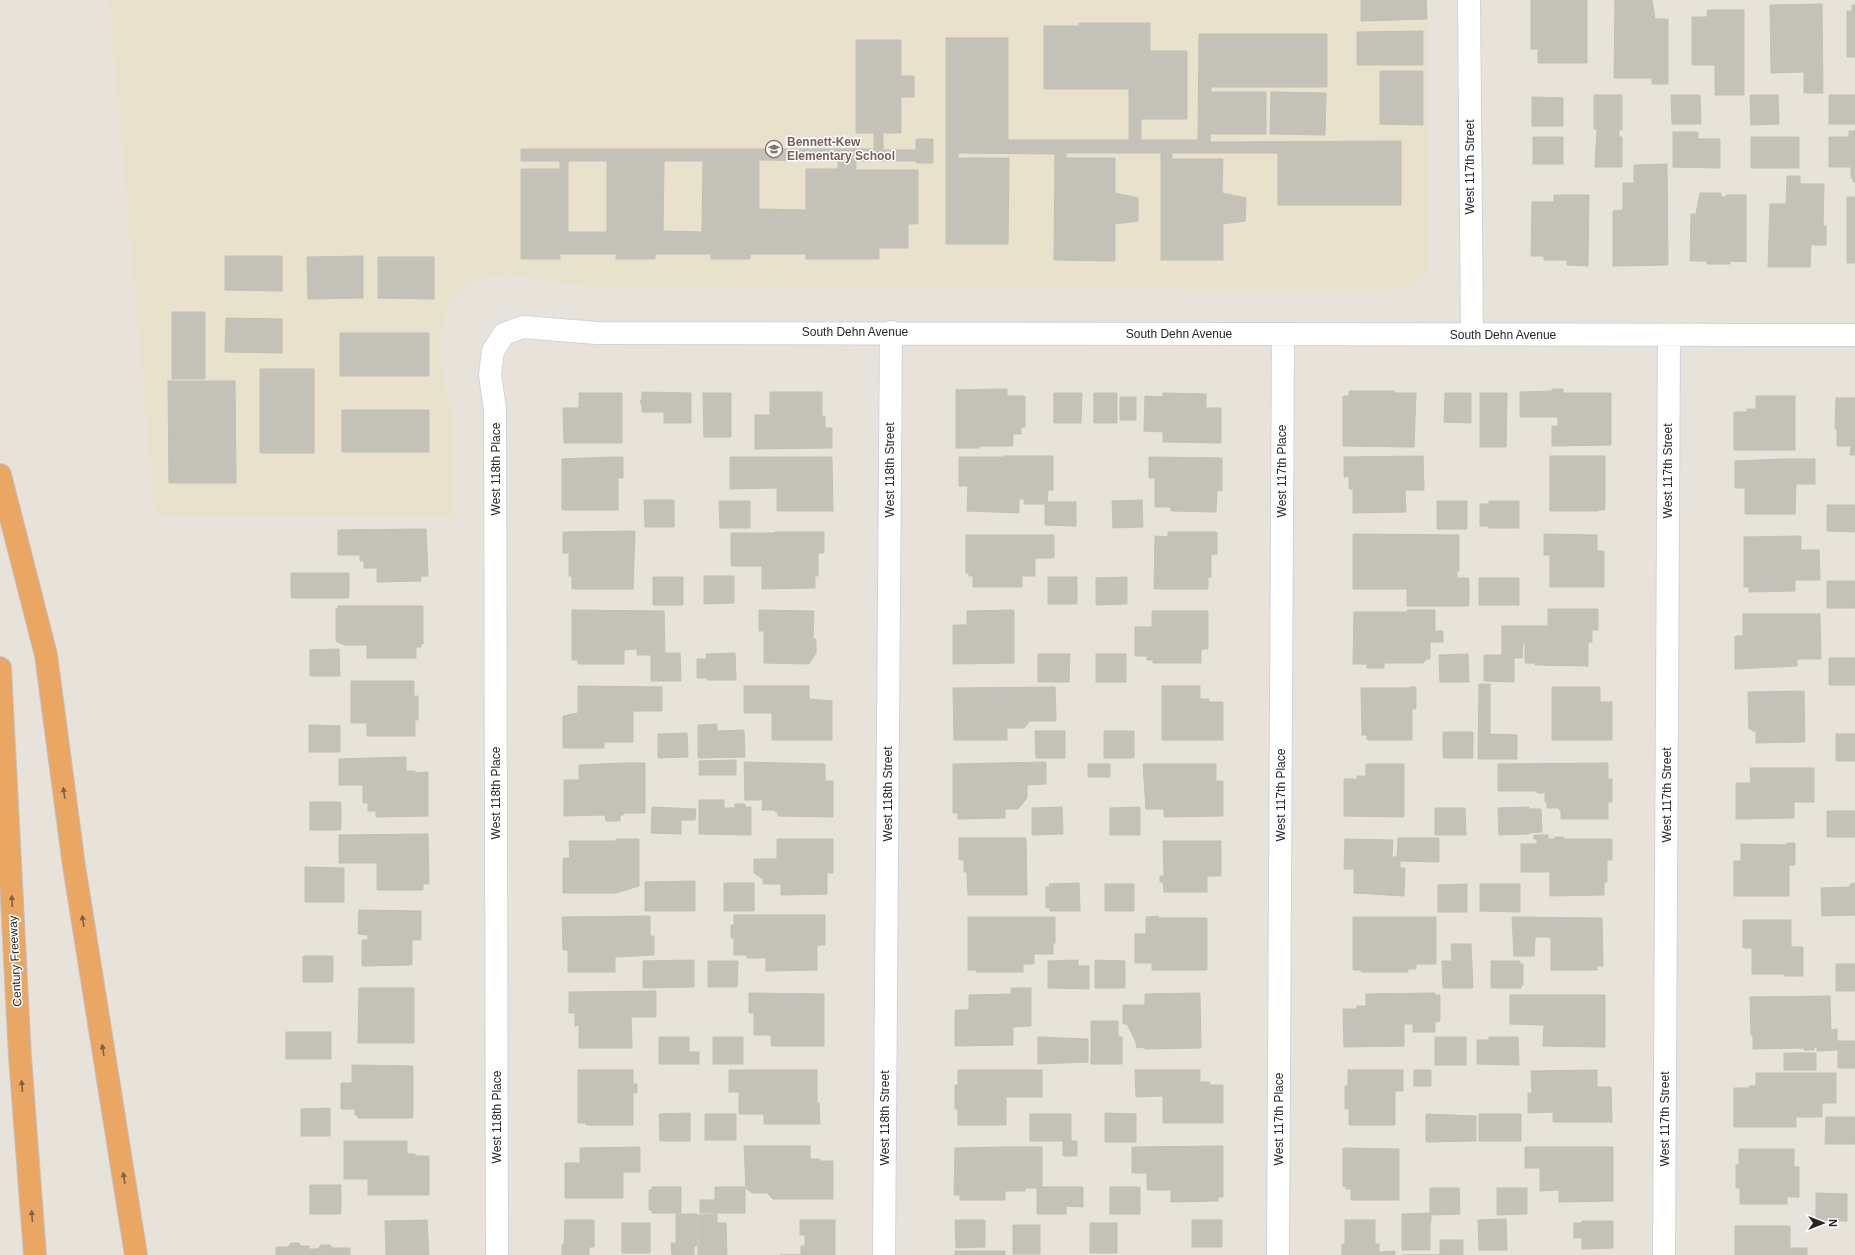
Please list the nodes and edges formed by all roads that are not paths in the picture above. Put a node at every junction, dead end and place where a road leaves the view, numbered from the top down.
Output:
1 (1469, 0) edge
2 (891, 332) junction
3 (504, 334) joint
4 (1283, 335) junction
5 (1472, 335) junction
6 (1669, 335) junction
7 (1855, 335) edge
8 (0, 476) edge
9 (0, 668) edge
10 (35, 1255) edge
11 (136, 1255) edge
12 (497, 1255) edge
13 (884, 1255) edge
14 (1278, 1255) edge
15 (1664, 1255) edge

1 - 5 street, West 117th Street
2 - 3 street, South Dehn Avenue
2 - 4 street, South Dehn Avenue
2 - 13 street, West 118th Street
3 - 12 street, West 118th Place
4 - 5 street, South Dehn Avenue
4 - 14 street, West 117th Place
5 - 6 street, South Dehn Avenue
6 - 7 street, South Dehn Avenue
6 - 15 street, West 117th Street
11 -> 8 highway
10 -> 9 highway, Century Freeway

